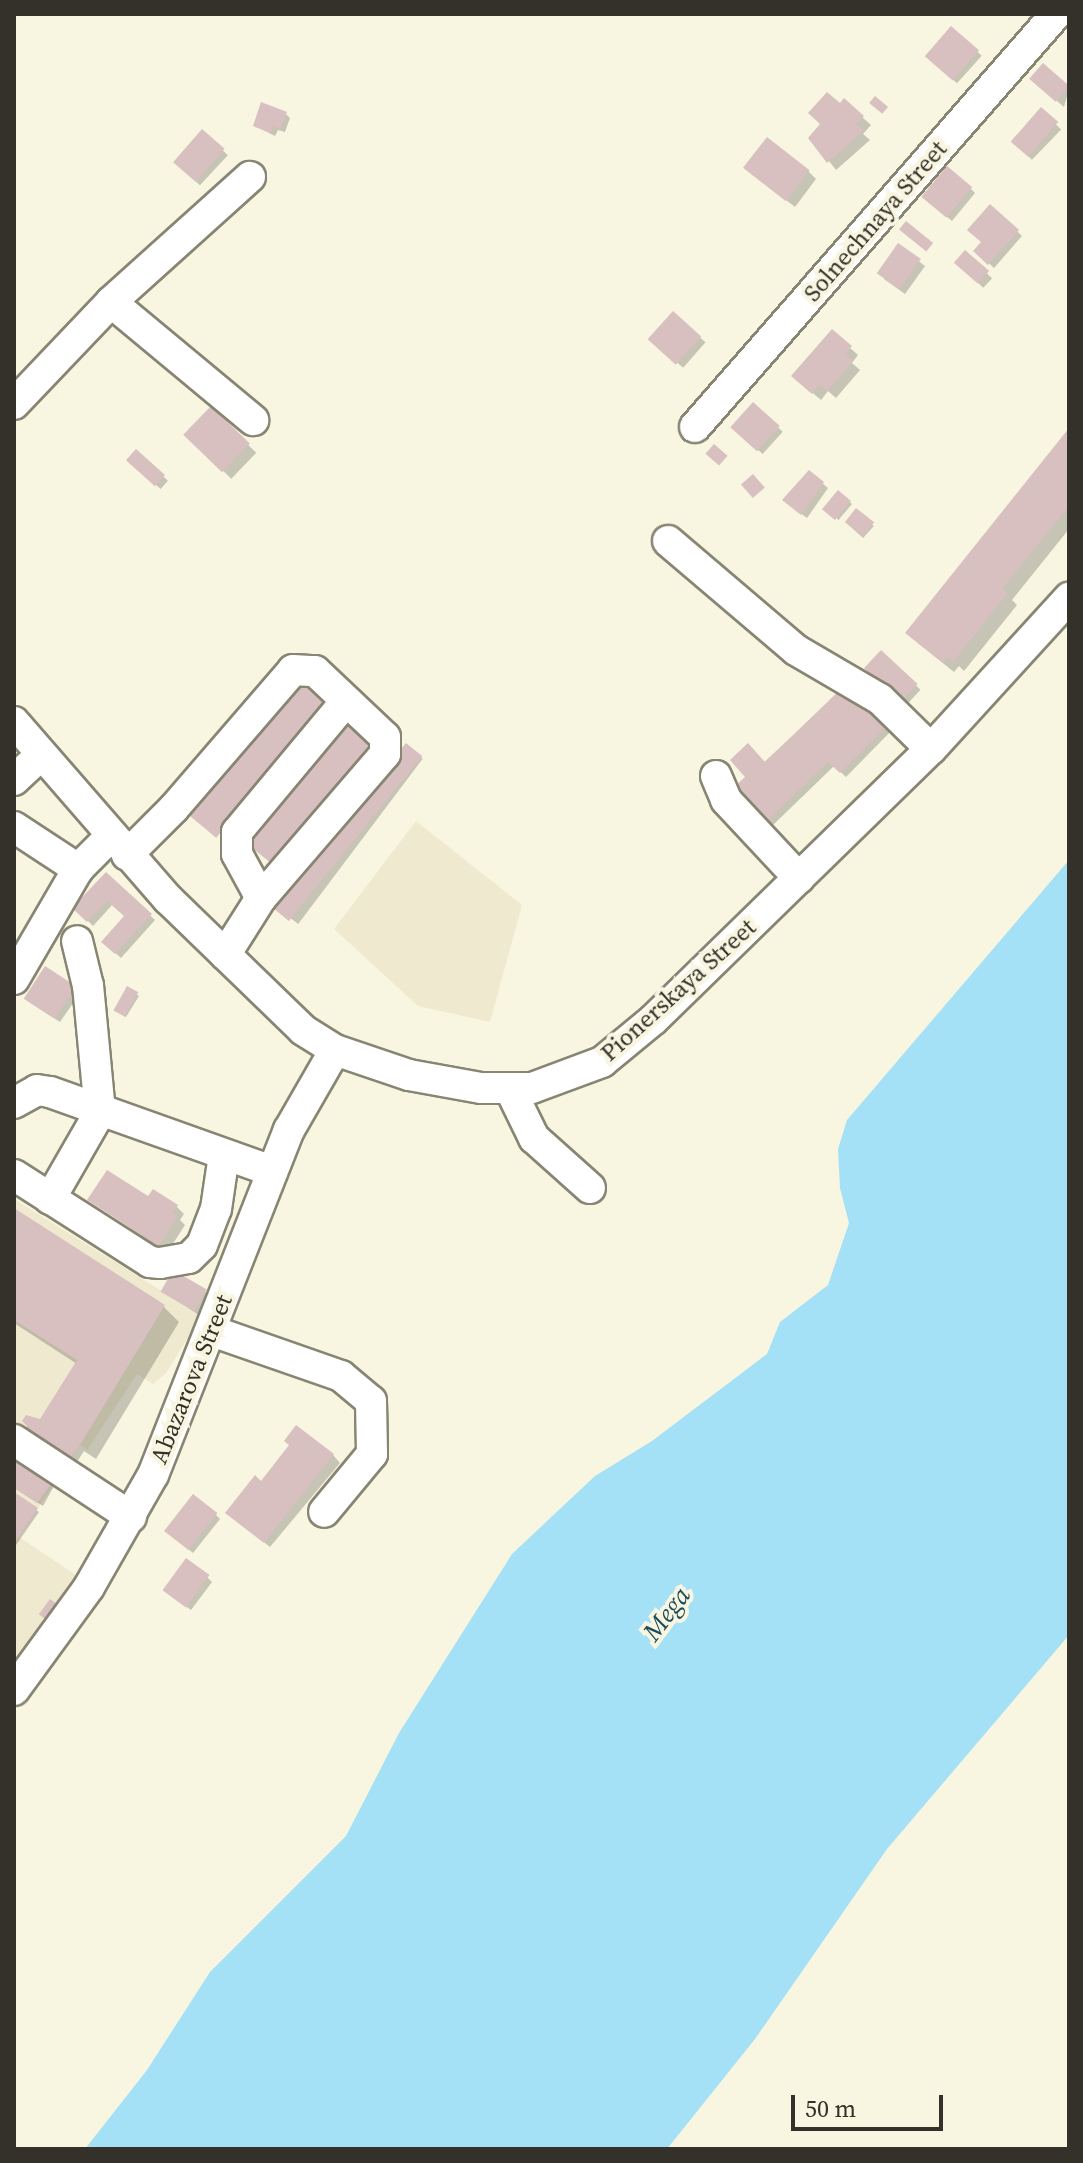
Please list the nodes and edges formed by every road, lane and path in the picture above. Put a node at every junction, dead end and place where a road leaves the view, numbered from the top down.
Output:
1 (1056, 14) edge
2 (250, 177) dead end
3 (111, 302) junction
4 (14, 404) edge
5 (253, 420) dead end
6 (695, 427) dead end
7 (668, 541) dead end
8 (1069, 598) edge
9 (346, 701) junction
10 (14, 722) edge
11 (931, 749) junction
12 (41, 755) junction
13 (716, 776) dead end
14 (14, 780) edge
15 (14, 827) edge
16 (119, 846) junction
17 (78, 869) junction
18 (799, 878) junction
19 (261, 898) junction
20 (77, 941) dead end
21 (225, 955) junction
22 (14, 979) edge
23 (335, 1050) junction
24 (510, 1089) junction
25 (14, 1103) edge
26 (100, 1112) junction
27 (224, 1155) junction
28 (272, 1171) junction
29 (14, 1175) edge
30 (590, 1188) dead end
31 (50, 1199) junction
32 (212, 1331) junction
33 (14, 1440) edge
34 (324, 1512) dead end
35 (131, 1517) junction
36 (18, 1675) edge

1 - 6 street, Solnechnaya Street
2 - 3 street
3 - 4 street
3 - 5 street
7 - 11 street
8 - 11 street, Pionerskaya Street
9 - 16 street
9 - 19 street
9 - 19 street
10 - 12 street, Pionerskaya Street
11 - 18 street, Pionerskaya Street
12 - 14 street
12 - 16 street, Pionerskaya Street
13 - 18 street
15 - 17 street
16 - 17 street
16 - 21 street, Pionerskaya Street
17 - 22 street
18 - 24 street, Pionerskaya Street
19 - 21 street
20 - 26 street
21 - 23 street, Pionerskaya Street
23 - 24 street, Pionerskaya Street
23 - 28 street, Abazarova Street
24 - 30 street
25 - 26 street
26 - 27 street
26 - 31 street
27 - 28 street
27 - 31 street
28 - 32 street, Abazarova Street
29 - 31 street
32 - 34 street
32 - 35 street, Abazarova Street
33 - 35 street
35 - 36 street, Abazarova Street

